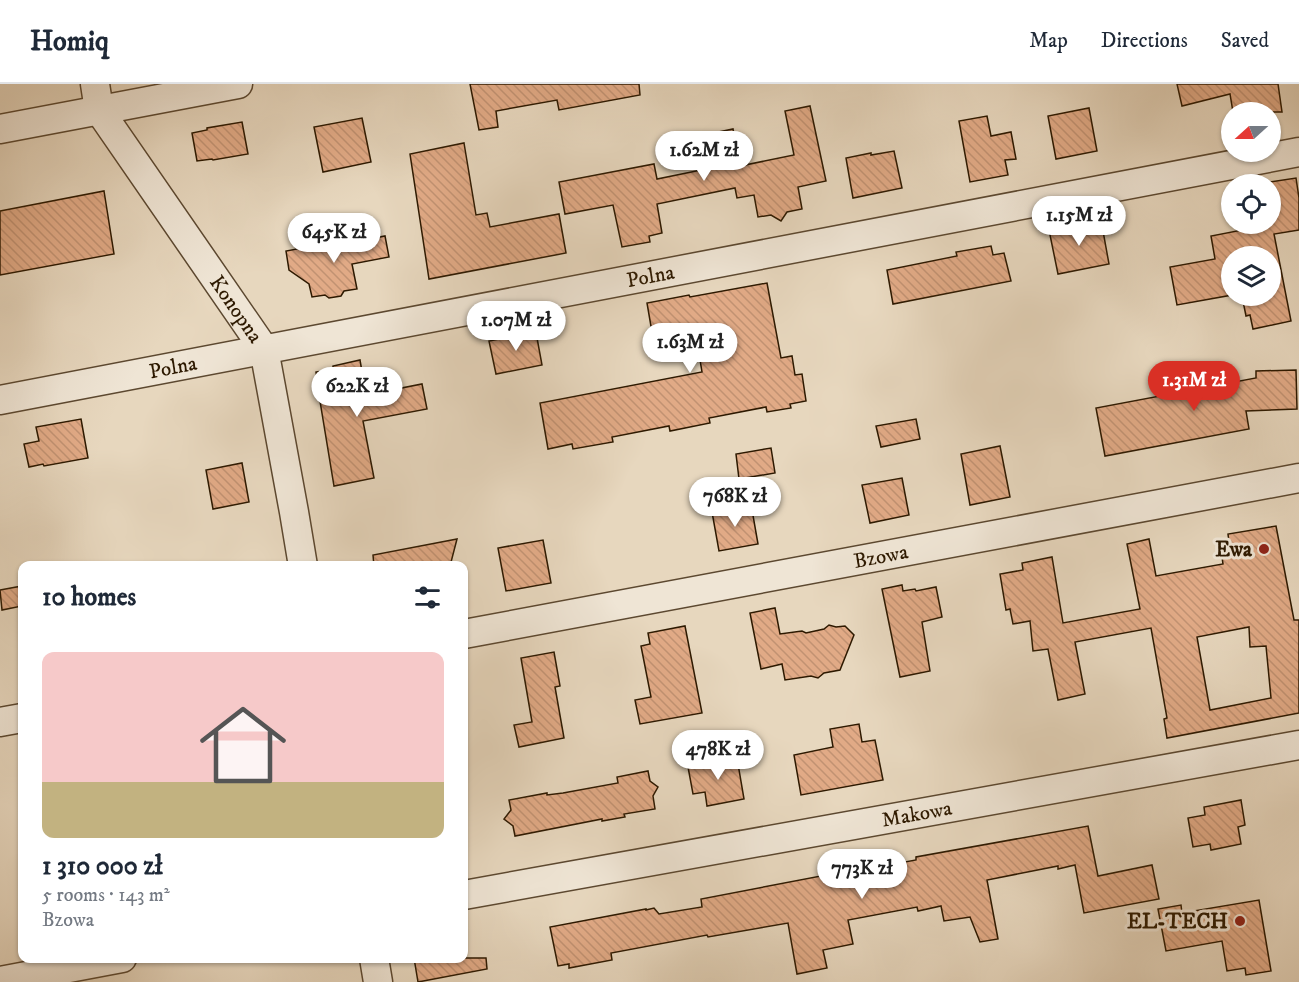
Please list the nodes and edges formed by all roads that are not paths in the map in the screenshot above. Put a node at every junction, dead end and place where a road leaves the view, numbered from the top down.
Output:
1 (238, 84) edge
2 (97, 97) edge
3 (0, 129) edge
4 (1299, 152) edge
5 (264, 349) junction
6 (0, 400) edge
7 (1299, 478) edge
8 (302, 561) edge
9 (468, 633) edge
10 (18, 719) edge
11 (0, 722) edge
12 (1299, 745) edge
13 (468, 895) edge
14 (95, 963) edge
15 (375, 963) edge
16 (0, 981) edge
17 (378, 982) edge

1 - 2 street
2 - 3 street
2 - 5 street, Konopna
4 - 5 street, Polna
5 - 6 street, Polna
5 - 8 street, Konopna
7 - 9 street, Bzowa
10 - 11 street
12 - 13 street, Makowa
14 - 16 street
15 - 17 street

